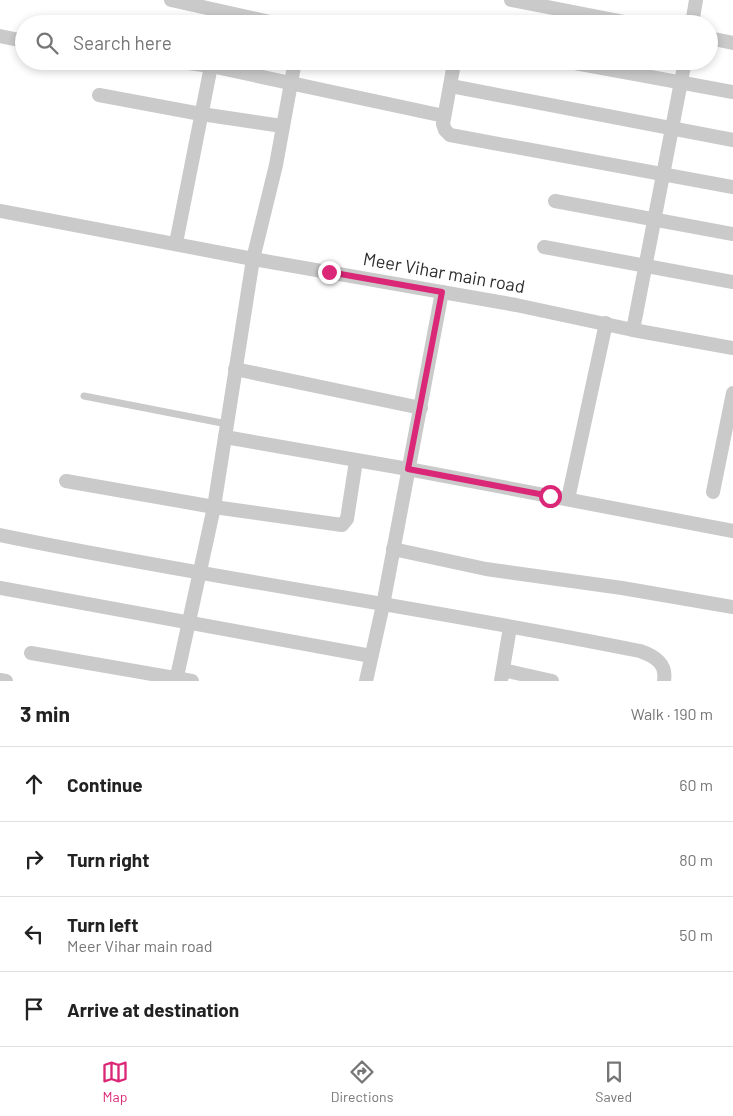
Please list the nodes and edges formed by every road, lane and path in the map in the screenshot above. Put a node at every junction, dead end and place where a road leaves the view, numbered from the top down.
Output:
1 (171, 0) edge
2 (511, 0) edge
3 (696, 0) edge
4 (212, 15) edge
5 (589, 15) edge
6 (694, 15) edge
7 (0, 36) edge
8 (15, 39) edge
9 (718, 40) edge
10 (733, 43) edge
11 (211, 70) edge
12 (238, 70) edge
13 (293, 70) edge
14 (452, 70) edge
15 (612, 70) edge
16 (683, 70) edge
17 (290, 82) junction
18 (681, 83) junction
19 (451, 86) junction
20 (733, 92) edge
21 (99, 95) dead end
22 (201, 114) junction
23 (444, 116) junction
24 (282, 126) junction
25 (672, 128) junction
26 (733, 140) edge
27 (663, 174) junction
28 (733, 187) edge
29 (555, 201) dead end
30 (0, 211) edge
31 (654, 219) junction
32 (733, 234) edge
33 (176, 243) junction
34 (544, 247) dead end
35 (253, 259) junction
36 (646, 265) junction
37 (733, 282) edge
38 (442, 292) junction
39 (606, 323) junction
40 (633, 330) junction
41 (733, 348) edge
42 (235, 369) junction
43 (733, 393) edge
44 (84, 396) dead end
45 (421, 408) junction
46 (226, 430) junction
47 (356, 461) junction
48 (408, 469) junction
49 (66, 481) dead end
50 (713, 492) dead end
51 (568, 499) junction
52 (214, 507) junction
53 (733, 531) edge
54 (0, 535) edge
55 (393, 549) junction
56 (200, 573) junction
57 (0, 588) edge
58 (383, 605) junction
59 (733, 607) edge
60 (188, 622) junction
61 (510, 627) junction
62 (31, 653) dead end
63 (371, 656) junction
64 (502, 676) edge
65 (177, 679) edge
66 (0, 680) edge
67 (6, 681) edge
68 (192, 681) edge
69 (366, 681) edge
70 (552, 681) edge
71 (664, 681) edge

1 - 4 street
2 - 5 street
3 - 6 street
7 - 8 street
9 - 10 street
11 - 22 street
12 - 17 street
13 - 17 street
14 - 19 street
15 - 18 street
16 - 18 street
17 - 23 street
17 - 24 street
18 - 20 street
18 - 25 street
19 - 23 street
19 - 25 street
21 - 22 street
22 - 24 street
22 - 33 street
23 - 27 street
24 - 35 street
25 - 26 street
25 - 27 street
27 - 28 street
27 - 31 street
29 - 31 street
30 - 33 street, Meer Vihar main road
31 - 32 street
31 - 36 street
33 - 35 street, Meer Vihar main road
34 - 36 street
35 - 38 street, Meer Vihar main road
35 - 42 street
36 - 37 street
36 - 40 street
38 - 39 street, Meer Vihar main road
38 - 45 street
39 - 40 street, Meer Vihar main road
39 - 51 street
40 - 41 street, Meer Vihar main road
42 - 45 street
42 - 46 street
43 - 50 street
44 - 46 lane
45 - 48 street
46 - 47 street
46 - 52 street
47 - 48 street
47 - 52 street
48 - 51 street
48 - 55 street
49 - 52 street
51 - 53 street
52 - 56 street
54 - 56 street
55 - 58 street
55 - 59 street
56 - 58 street
56 - 60 street
57 - 60 street
58 - 61 street
58 - 63 street
60 - 63 street
60 - 65 street
61 - 64 street
61 - 71 street
62 - 65 street
63 - 69 street
64 - 70 street
65 - 68 street
66 - 67 street

